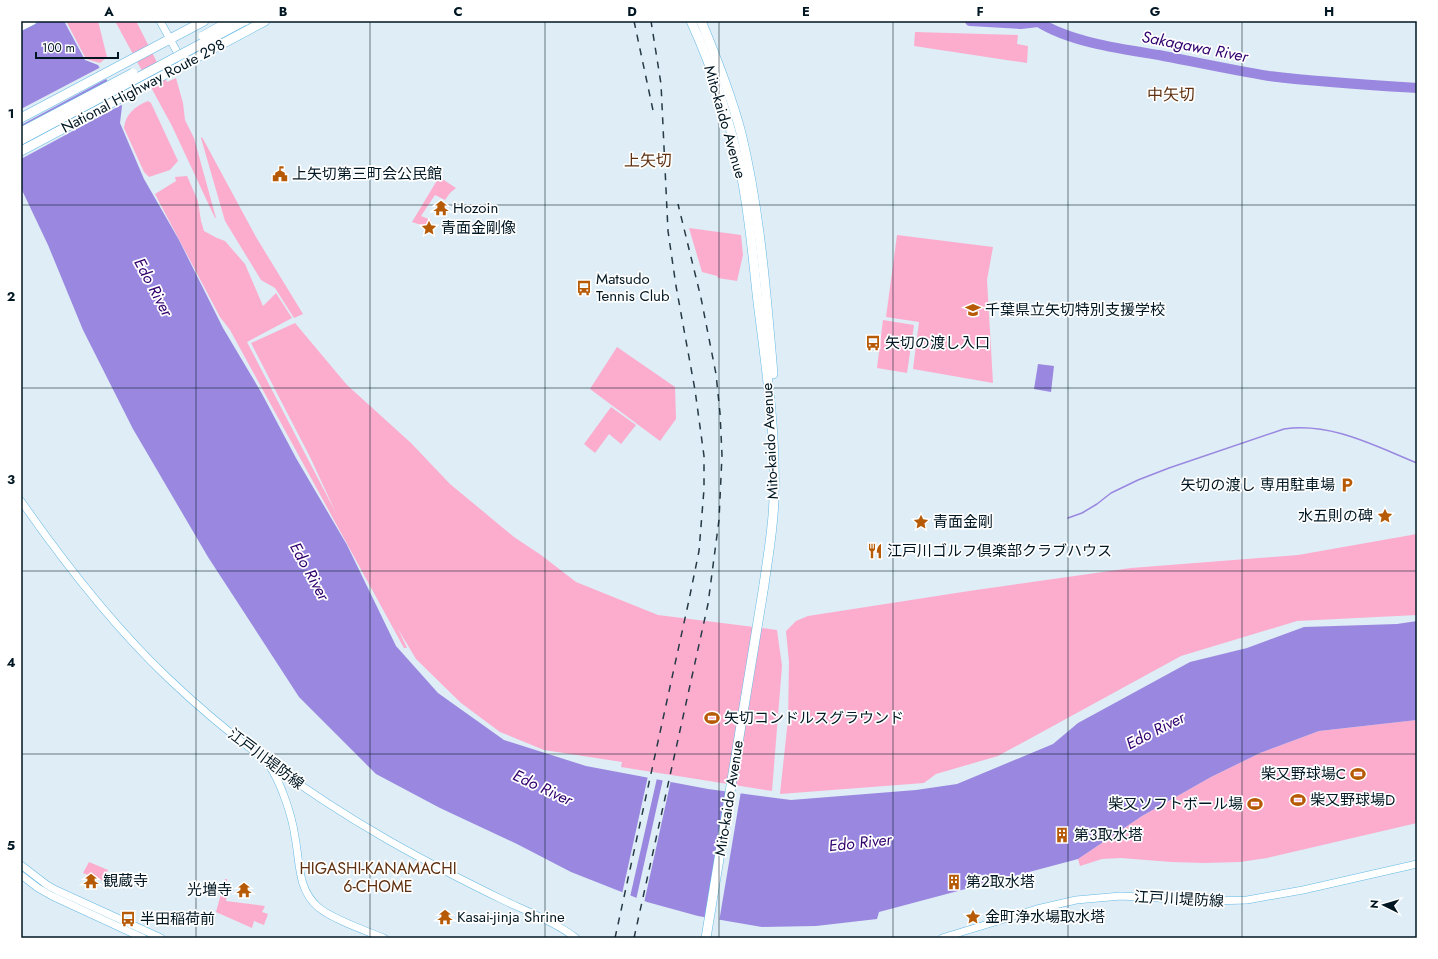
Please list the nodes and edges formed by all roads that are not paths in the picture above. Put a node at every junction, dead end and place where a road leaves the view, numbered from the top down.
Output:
1 (33, 21) edge
2 (160, 21) edge
3 (204, 21) edge
4 (230, 21) edge
5 (244, 21) edge
6 (265, 21) edge
7 (692, 21) edge
8 (701, 21) edge
9 (21, 27) edge
10 (170, 39) junction
11 (184, 65) junction
12 (21, 118) edge
13 (21, 132) edge
14 (21, 140) edge
15 (21, 151) edge
16 (770, 370) junction
17 (21, 501) edge
18 (764, 606) junction
19 (267, 762) junction
20 (1417, 864) edge
21 (21, 865) edge
22 (21, 875) edge
23 (962, 935) edge
24 (143, 938) edge
25 (161, 938) edge
26 (384, 938) edge
27 (576, 938) edge
28 (706, 938) edge
29 (712, 938) edge
30 (942, 938) edge

1 - 9 main road
2 - 10 main road
3 - 10 highway, National Highway Route 298
4 - 13 highway, bridge
5 - 14 highway, bridge
6 - 11 highway, National Highway Route 298
7 - 16 highway, Mito-kaido Avenue
8 - 16 highway, Mito-kaido Avenue
10 - 11 main road
10 - 12 highway, National Highway Route 298
11 - 15 highway, National Highway Route 298
16 - 18 highway, Mito-kaido Avenue
17 - 19 main road, 江戸川堤防線
18 - 28 highway, Mito-kaido Avenue
18 - 29 highway, Mito-kaido Avenue
19 - 26 main road
19 - 27 main road, 江戸川堤防線
20 - 23 main road, 江戸川堤防線
21 - 25 main road
22 - 24 main road
23 - 30 main road, 江戸川堤防線

